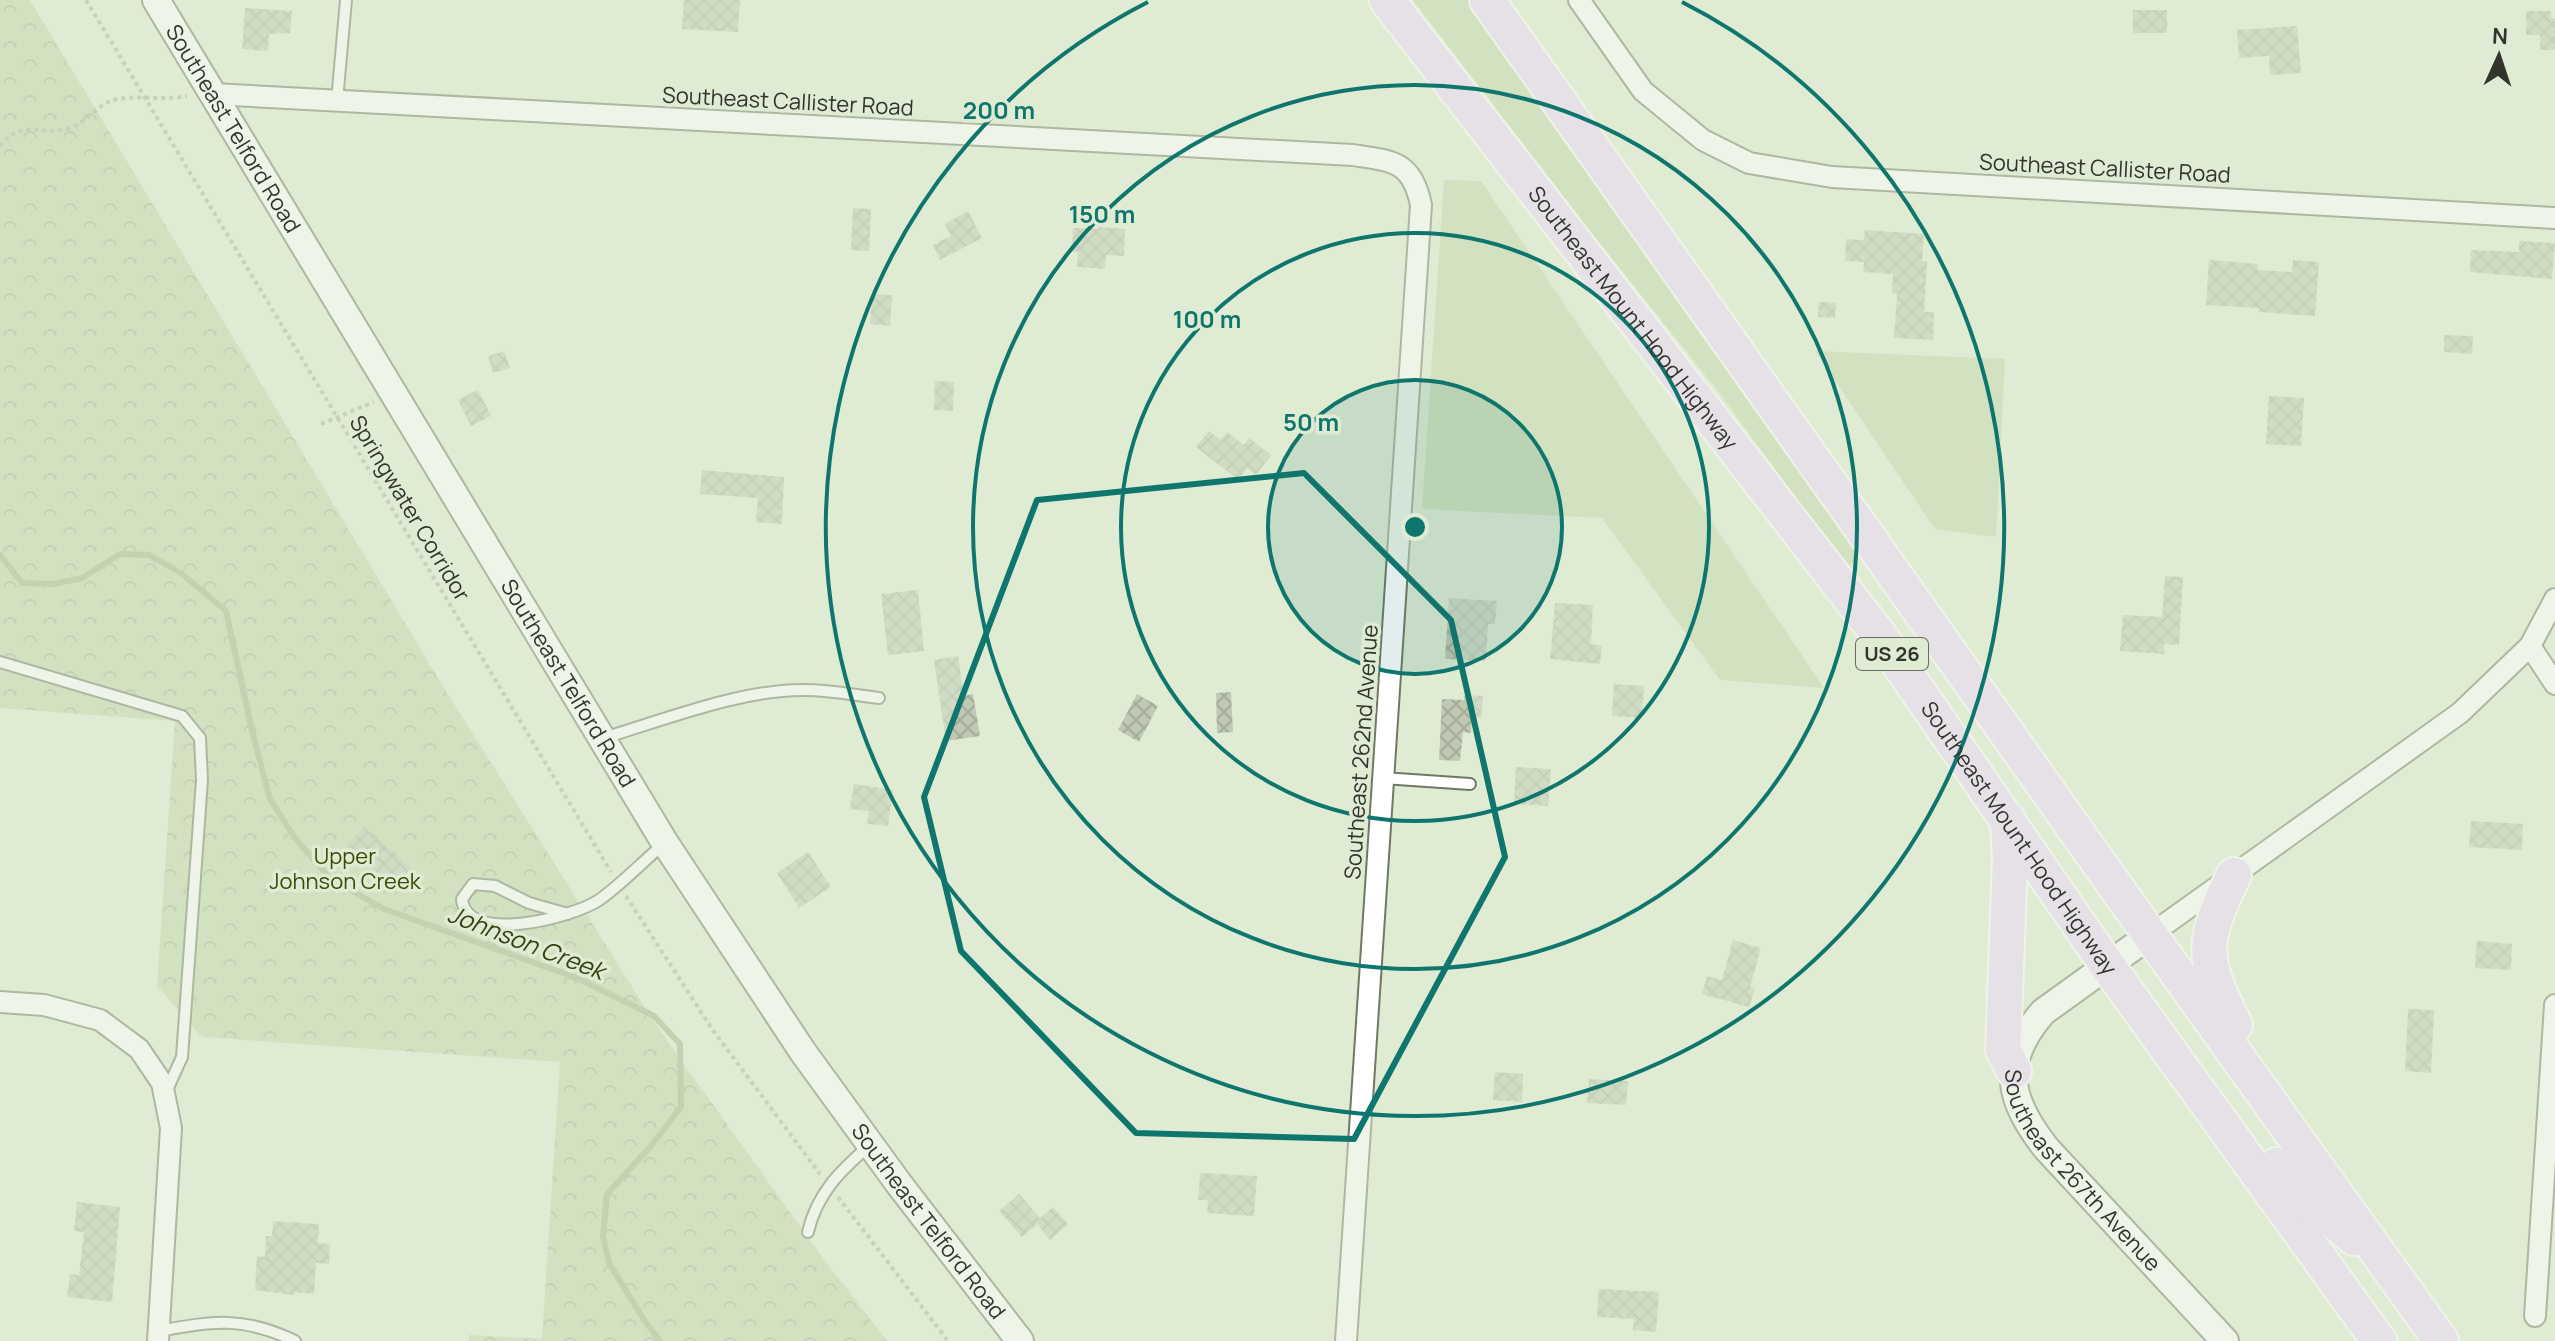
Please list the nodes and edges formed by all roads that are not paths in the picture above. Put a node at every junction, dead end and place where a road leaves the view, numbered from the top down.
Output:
1 (156, 0) edge
2 (346, 0) edge
3 (1387, 0) edge
4 (1487, 0) edge
5 (1579, 0) edge
6 (213, 94) junction
7 (337, 101) junction
8 (1406, 170) joint
9 (2555, 218) edge
10 (2555, 599) edge
11 (1882, 639) junction
12 (2530, 646) junction
13 (0, 662) edge
14 (2555, 684) edge
15 (879, 698) dead end
16 (601, 739) junction
17 (1383, 778) junction
18 (1470, 784) dead end
19 (2008, 820) junction
20 (665, 843) junction
21 (2234, 875) junction
22 (568, 914) junction
23 (2150, 935) junction
24 (2107, 965) junction
25 (0, 1002) edge
26 (2555, 1005) edge
27 (2014, 1071) junction
28 (165, 1096) junction
29 (2273, 1104) junction
30 (870, 1145) junction
31 (2550, 1170) edge
32 (808, 1232) dead end
33 (2388, 1266) junction
34 (2535, 1316) dead end
35 (159, 1336) edge
36 (295, 1341) edge
37 (1020, 1341) edge
38 (1346, 1341) edge
39 (2225, 1341) edge
40 (2379, 1341) edge
41 (2441, 1341) edge

1 - 6 street, Southeast Telford Road
2 - 7 lane
3 - 11 highway, Southeast Mount Hood Highway / US 26
4 - 23 highway, US 26
5 - 9 street, Southeast Callister Road
6 - 7 street, Southeast Callister Road
6 - 16 street, Southeast Telford Road
7 - 8 street, Southeast Callister Road
8 - 17 street, Southeast 262nd Avenue
10 - 12 street
11 - 19 highway, Southeast Mount Hood Highway / US 26
11 - 23 highway
12 - 14 street
12 - 21 street
13 - 28 lane
15 - 16 lane
16 - 20 street, Southeast Telford Road
17 - 18 lane
17 - 38 street, Southeast 262nd Avenue
19 - 24 highway, Southeast Mount Hood Highway / US 26
19 - 27 highway
20 - 22 lane
20 - 30 street, Southeast Telford Road
21 - 23 street
21 - 29 highway
22 - 22 lane
23 - 24 street, Southeast 267th Avenue
23 - 29 highway, US 26
24 - 27 street, Southeast 267th Avenue
24 - 33 highway
24 - 40 highway, Southeast Mount Hood Highway / US 26
25 - 28 street
26 - 31 street
27 - 39 street, Southeast 267th Avenue
28 - 35 street
29 - 33 highway, US 26
30 - 32 lane
30 - 37 street, Southeast Telford Road
31 - 34 street
33 - 41 highway, US 26
35 - 36 lane

